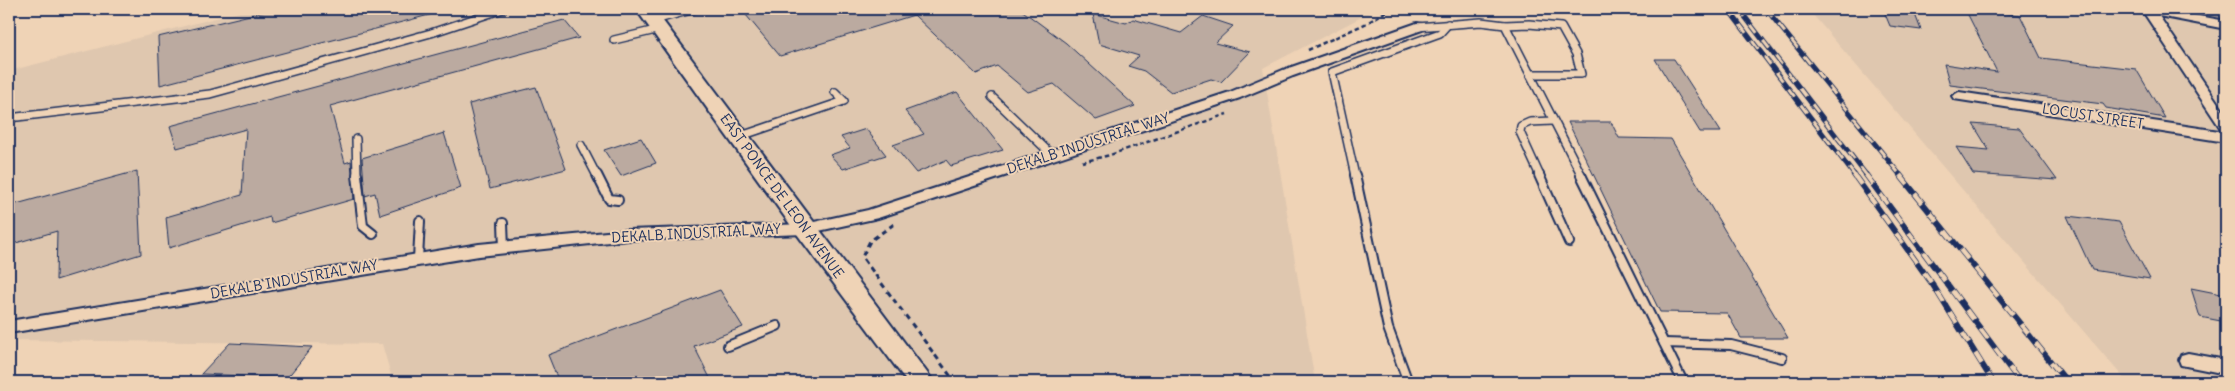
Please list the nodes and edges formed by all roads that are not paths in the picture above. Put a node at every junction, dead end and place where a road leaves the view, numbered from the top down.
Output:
1 (503, 9) edge
2 (695, 9) edge
3 (2145, 9) edge
4 (653, 19) edge
5 (1448, 24) junction
6 (2226, 24) edge
7 (1505, 25) junction
8 (1417, 27) joint
9 (614, 40) dead end
10 (1530, 74) junction
11 (835, 92) dead end
12 (1959, 96) dead end
13 (992, 97) dead end
14 (9, 118) edge
15 (1553, 121) junction
16 (2226, 126) edge
17 (738, 137) junction
18 (2226, 138) edge
19 (356, 139) dead end
20 (581, 145) dead end
21 (1051, 154) junction
22 (618, 200) dead end
23 (420, 221) dead end
24 (503, 223) dead end
25 (805, 229) junction
26 (373, 234) dead end
27 (1569, 242) dead end
28 (504, 248) junction
29 (418, 259) junction
30 (777, 326) dead end
31 (9, 327) edge
32 (1664, 343) junction
33 (728, 346) dead end
34 (1782, 358) dead end
35 (2188, 360) dead end
36 (2226, 367) edge
37 (922, 382) edge
38 (1408, 382) edge
39 (1682, 382) edge

1 - 14 lane
2 - 4 lane
3 - 6 street
3 - 16 street
4 - 9 lane
4 - 17 main road, EAST PONCE DE LEON AVENUE
5 - 7 lane
5 - 8 lane
5 - 38 lane
7 - 10 lane
7 - 10 lane
8 - 21 street, DEKALB INDUSTRIAL WAY
10 - 15 lane
11 - 17 lane
12 - 18 street, LOCUST STREET
13 - 21 lane
15 - 27 lane
15 - 32 lane
17 - 25 main road, EAST PONCE DE LEON AVENUE
19 - 26 lane
20 - 22 lane
21 - 25 street, DEKALB INDUSTRIAL WAY
23 - 29 lane
24 - 28 lane
25 - 28 street, DEKALB INDUSTRIAL WAY
25 - 37 main road, EAST PONCE DE LEON AVENUE
28 - 29 street, DEKALB INDUSTRIAL WAY
29 - 31 street, DEKALB INDUSTRIAL WAY
30 - 33 lane
32 - 34 lane
32 - 39 lane
35 - 36 street

